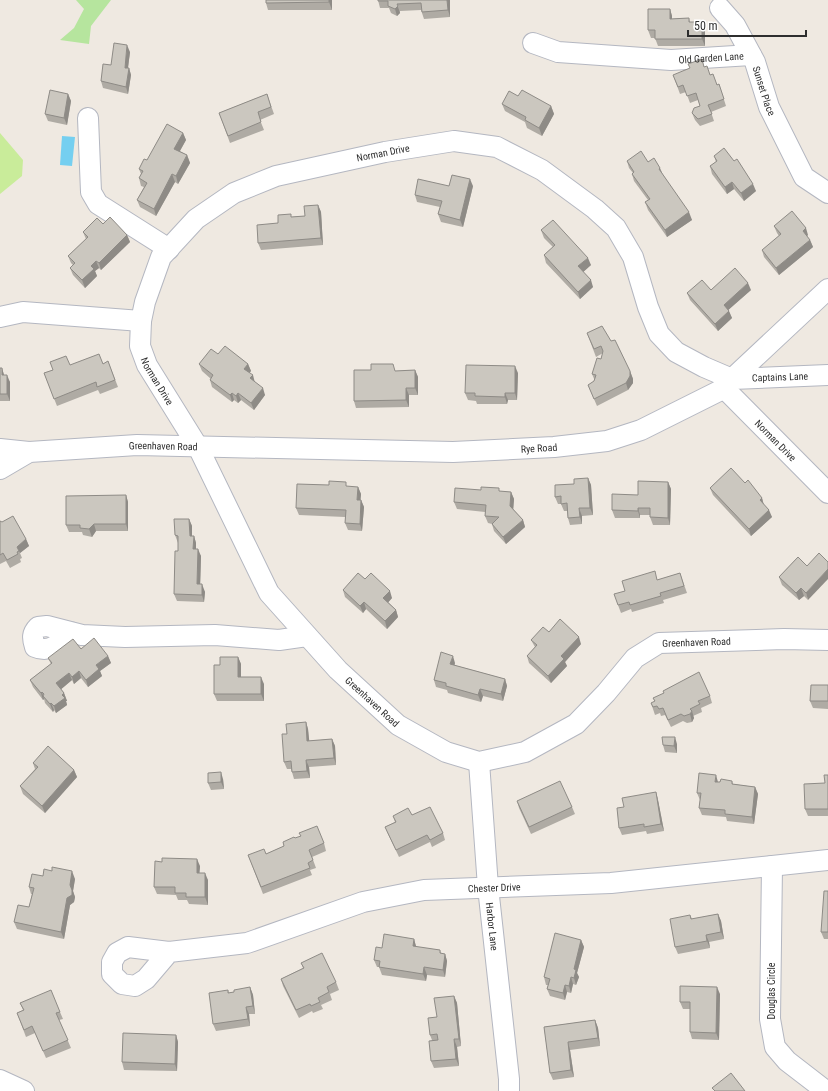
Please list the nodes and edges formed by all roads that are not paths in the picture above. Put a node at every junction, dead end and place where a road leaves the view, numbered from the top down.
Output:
1 (720, 8) dead end
2 (533, 43) dead end
3 (751, 55) junction
4 (88, 118) dead end
5 (828, 192) edge
6 (168, 249) junction
7 (828, 289) edge
8 (0, 317) edge
9 (141, 321) junction
10 (828, 375) edge
11 (728, 383) junction
12 (198, 447) junction
13 (0, 449) edge
14 (29, 452) junction
15 (0, 469) edge
16 (828, 493) edge
17 (71, 632) dead end
18 (307, 636) junction
19 (828, 640) edge
20 (479, 762) junction
21 (828, 860) edge
22 (772, 866) junction
23 (488, 887) junction
24 (169, 952) dead end
25 (0, 1080) edge
26 (24, 1091) edge
27 (509, 1091) edge
28 (826, 1091) edge

1 - 3 street, Sunset Place
2 - 3 street, Old Garden Lane
3 - 5 street, Sunset Place
4 - 6 street
6 - 9 street, Norman Drive
6 - 11 street, Norman Drive
7 - 11 street, Rye Road
8 - 9 street
9 - 12 street, Norman Drive
10 - 11 street, Captains Lane
11 - 12 street, Rye Road
11 - 16 street, Norman Drive
12 - 14 street, Greenhaven Road
12 - 18 street, Greenhaven Road
13 - 14 street
14 - 15 street, Greenhaven Road
17 - 18 street
18 - 20 street, Greenhaven Road
19 - 20 street, Greenhaven Road
20 - 23 street, Harbor Lane
21 - 22 street, Chester Drive
22 - 23 street, Chester Drive
22 - 28 street, Douglas Circle
23 - 24 street, Chester Drive
23 - 27 street, Harbor Lane
25 - 26 street

